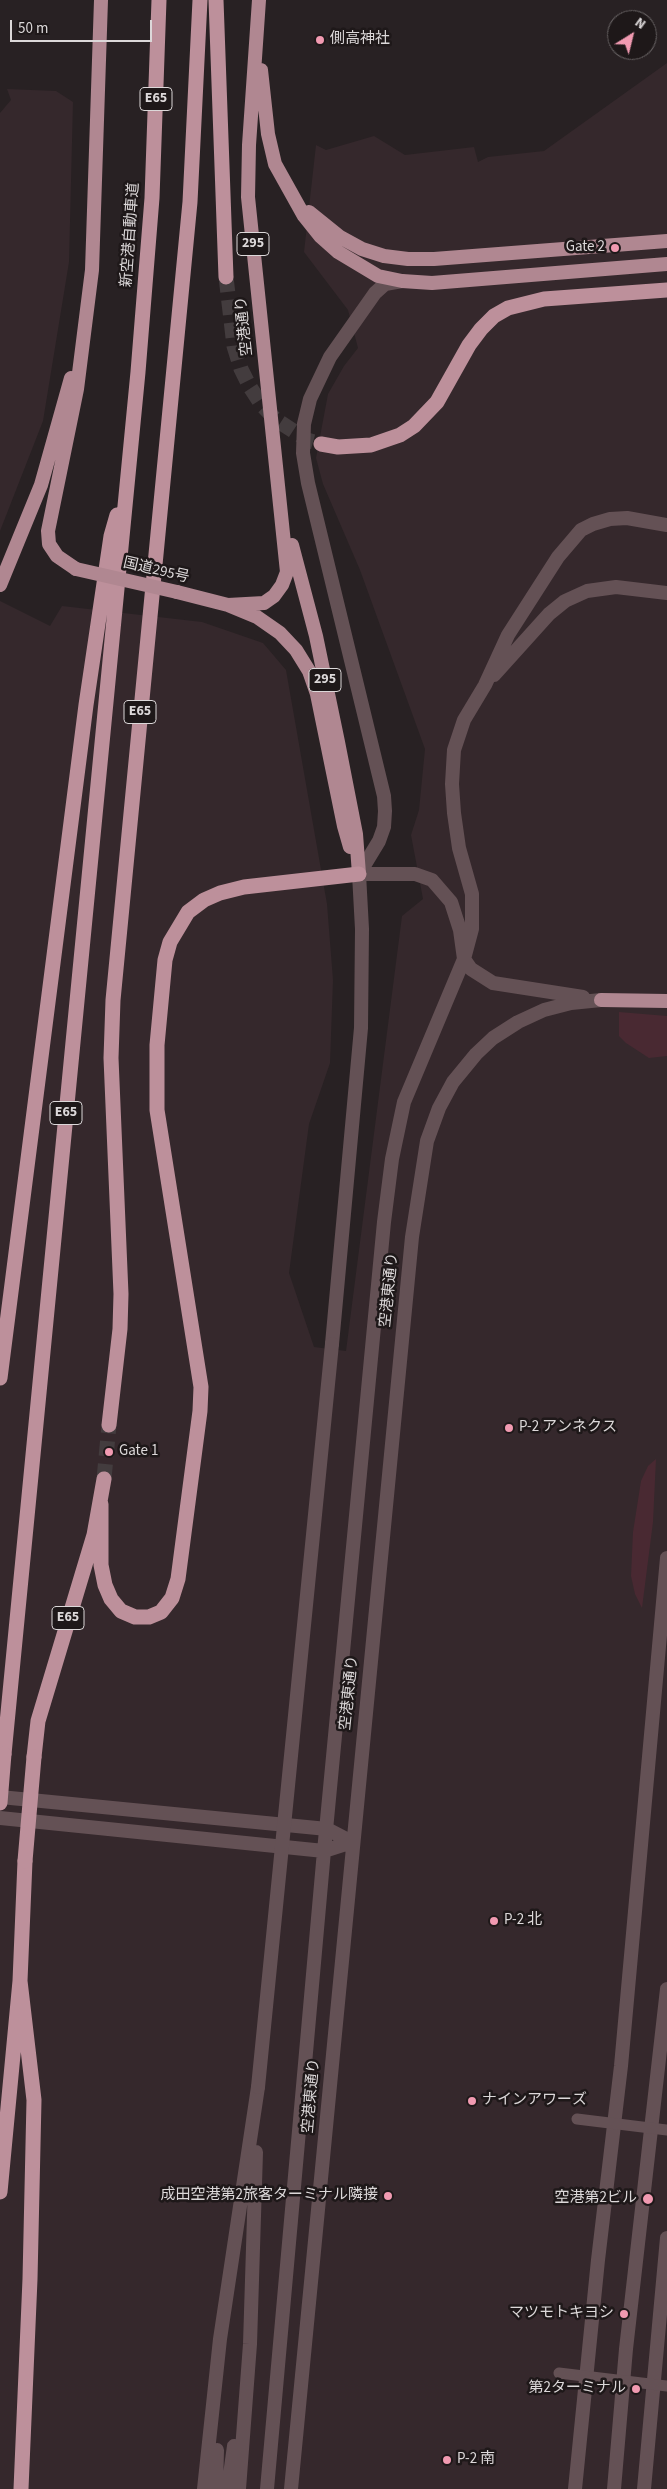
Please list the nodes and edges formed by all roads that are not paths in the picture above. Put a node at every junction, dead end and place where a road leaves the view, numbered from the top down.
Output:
1 (102, 0) edge
2 (158, 0) edge
3 (200, 0) edge
4 (216, 0) edge
5 (260, 0) edge
6 (287, 187) junction
7 (667, 241) edge
8 (667, 264) edge
9 (226, 277) tunnel mouth
10 (402, 281) junction
11 (667, 290) edge
12 (84, 326) junction
13 (322, 444) tunnel mouth
14 (128, 471) junction
15 (279, 488) junction
16 (667, 525) edge
17 (0, 585) edge
18 (667, 593) edge
19 (228, 605) junction
20 (485, 685) junction
21 (359, 874) junction
22 (464, 959) junction
23 (602, 1000) junction
24 (667, 1001) edge
25 (0, 1378) edge
26 (109, 1425) tunnel mouth
27 (104, 1479) tunnel mouth
28 (101, 1504) junction
29 (667, 1558) edge
30 (0, 1797) edge
31 (0, 1803) edge
32 (0, 1818) edge
33 (327, 1829) junction
34 (352, 1842) junction
35 (324, 1851) junction
36 (20, 1981) junction
37 (667, 1989) edge
38 (258, 2087) junction
39 (577, 2119) dead end
40 (667, 2130) edge
41 (0, 2192) edge
42 (667, 2238) edge
43 (220, 2339) junction
44 (250, 2344) junction
45 (559, 2373) dead end
46 (667, 2386) edge
47 (21, 2489) edge
48 (204, 2489) edge
49 (216, 2489) edge
50 (228, 2489) edge
51 (240, 2489) edge
52 (267, 2489) edge
53 (291, 2489) edge
54 (575, 2489) edge
55 (614, 2489) edge
56 (644, 2489) edge

1 - 12 highway, 295
2 - 14 highway, 新空港自動車道 / E65
3 - 26 highway, E65
4 - 9 highway
5 - 6 highway
5 - 15 highway, 空港通り / 295
6 - 7 highway
6 - 10 highway
8 - 10 highway
10 - 21 street
11 - 13 highway
12 - 17 highway, 295
12 - 19 highway, 国道295号 / 295, bridge
14 - 25 highway
14 - 31 highway, E65, bridge
15 - 19 highway, 空港通り / 295
15 - 21 highway, 295
16 - 20 street
18 - 20 street
19 - 21 highway, 295
20 - 22 street, 空港東通り
21 - 22 street
21 - 28 highway
21 - 38 street, bridge
22 - 23 street
22 - 33 street, 空港東通り
23 - 24 highway
23 - 34 street, 空港東通り
27 - 28 highway, E65
28 - 36 highway, E65, bridge
29 - 54 street
30 - 33 street
32 - 35 street
33 - 34 street
33 - 35 street, 空港東通り
34 - 35 street
34 - 53 street, 空港東通り
35 - 52 street, 空港東通り
36 - 41 highway, E65
36 - 47 highway
37 - 55 street
38 - 43 street
38 - 44 street
39 - 40 street, bridge
42 - 56 street
43 - 48 street
43 - 49 street
44 - 50 street
44 - 51 street
45 - 46 street, bridge

